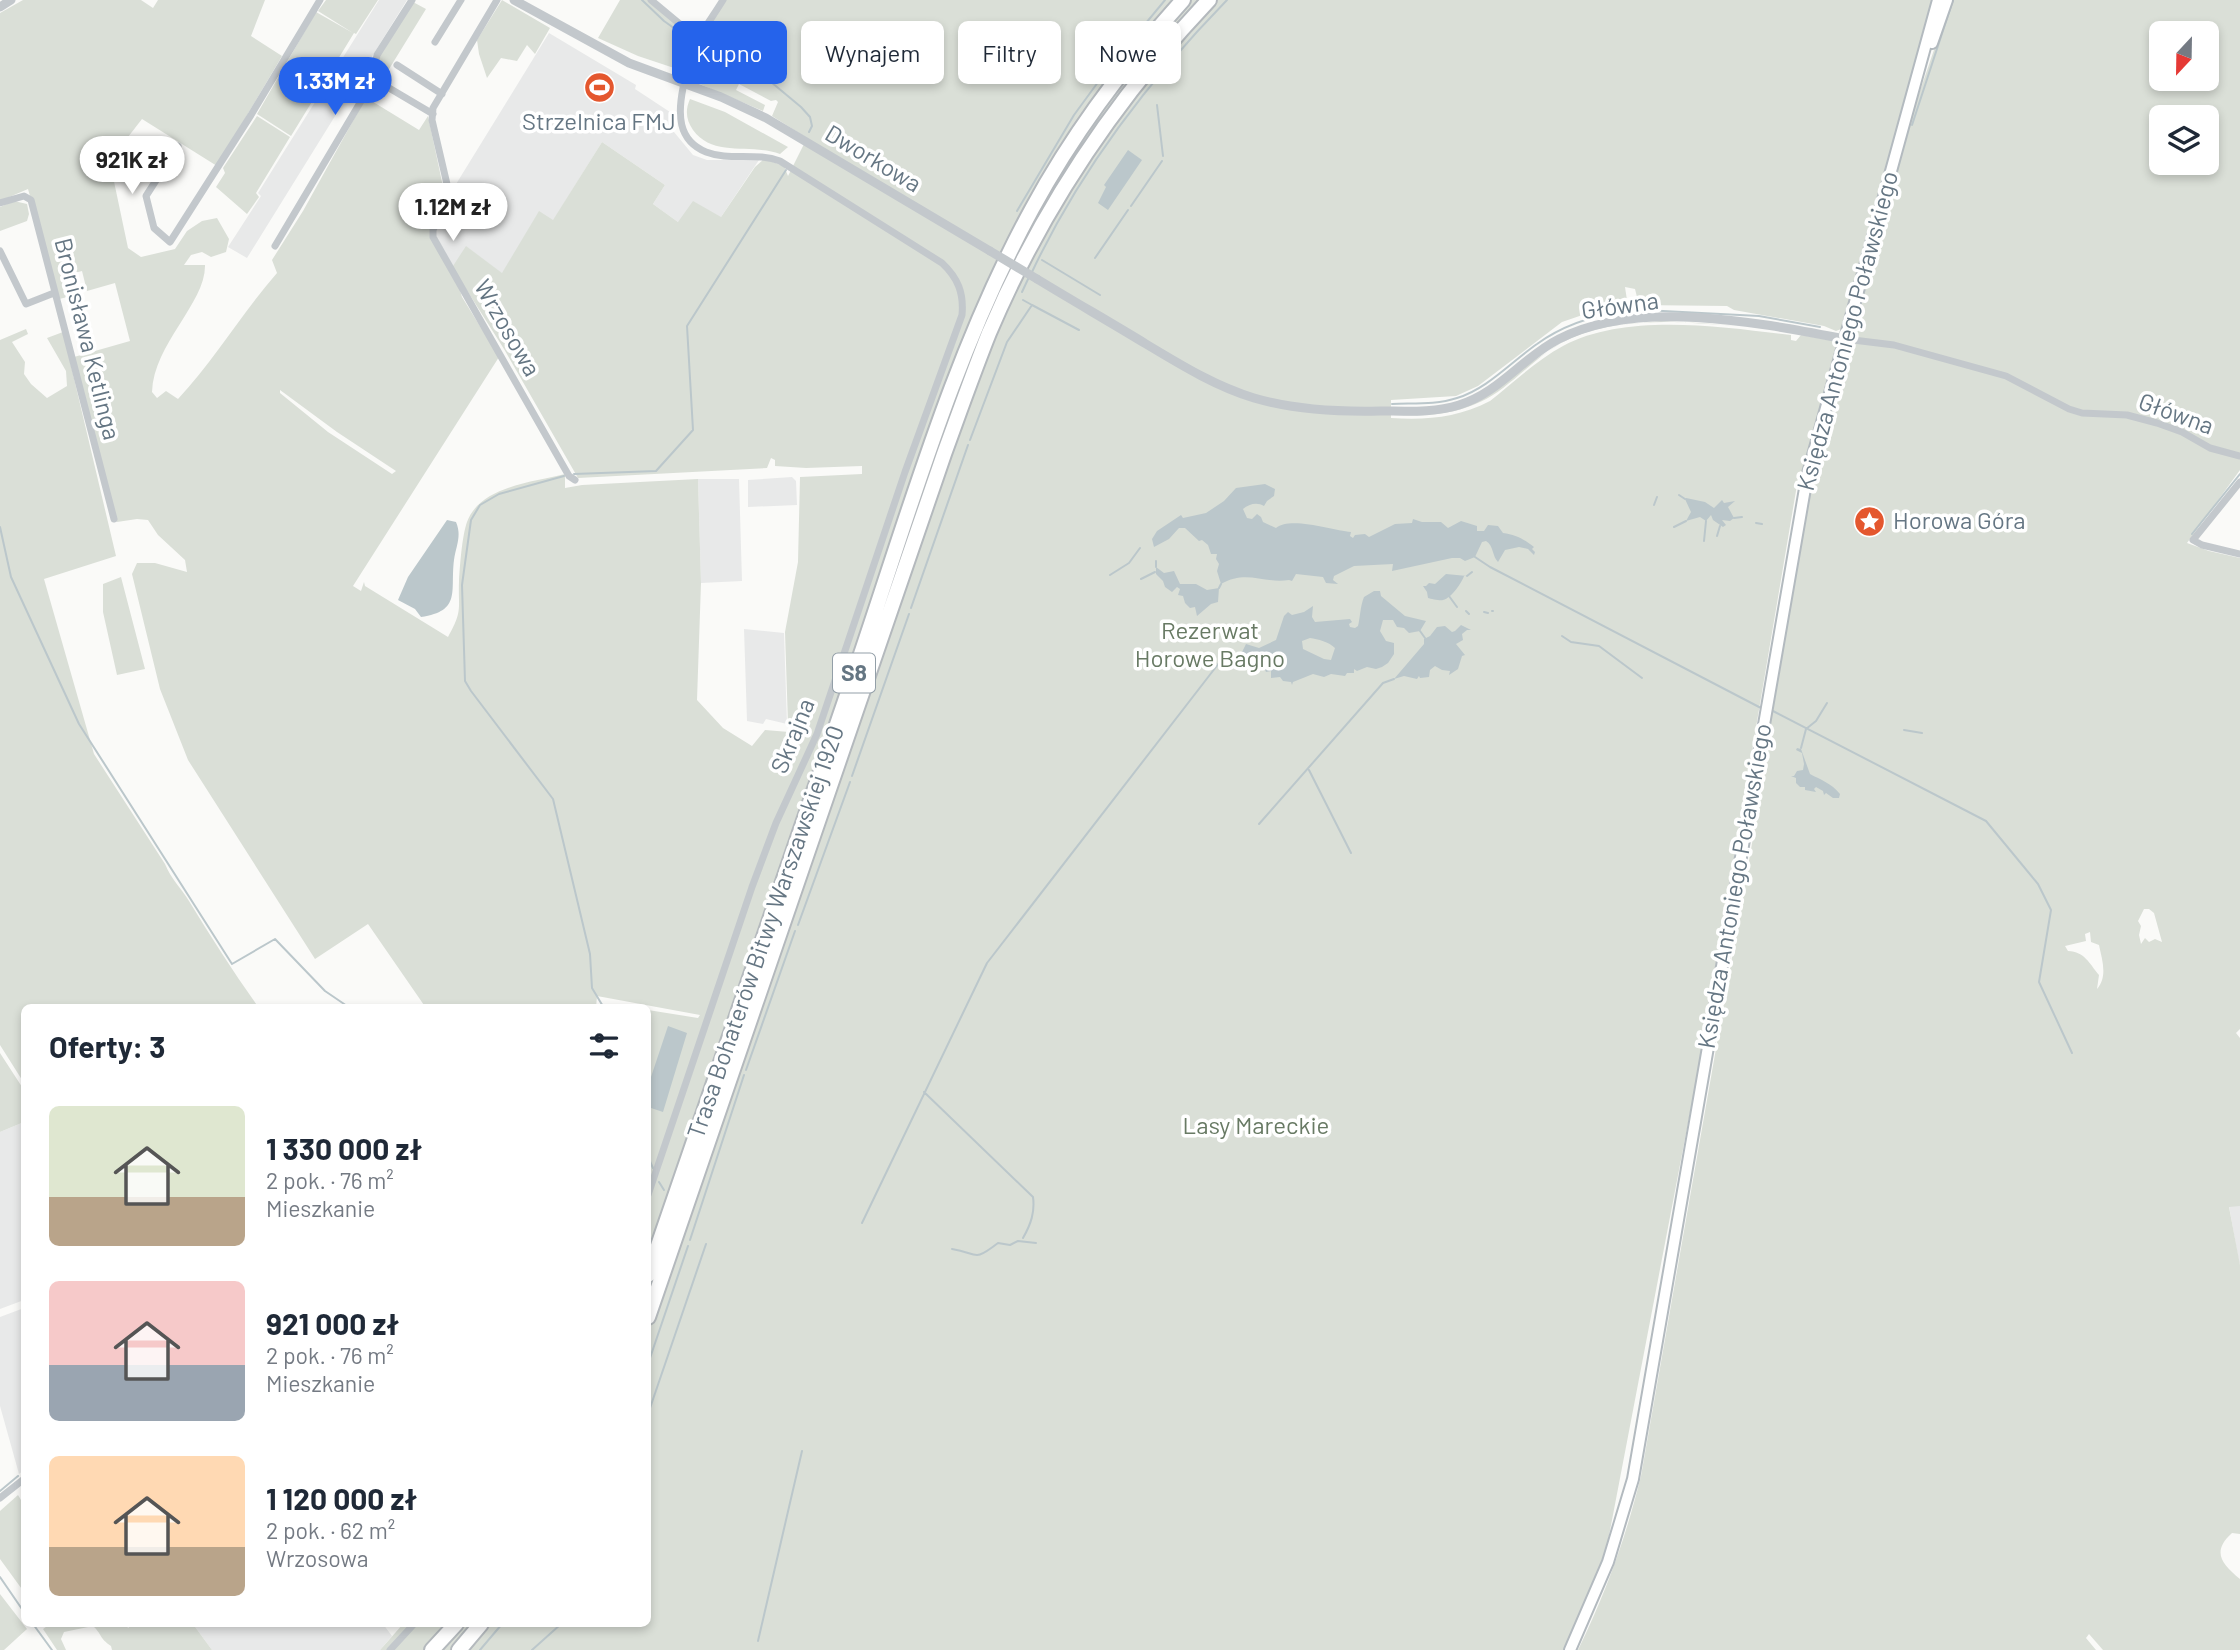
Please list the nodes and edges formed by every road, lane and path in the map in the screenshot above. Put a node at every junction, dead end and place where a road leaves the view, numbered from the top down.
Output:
1 (11, 0) edge
2 (320, 0) edge
3 (412, 0) edge
4 (461, 0) edge
5 (498, 0) edge
6 (514, 0) edge
7 (652, 0) edge
8 (723, 0) edge
9 (1183, 0) edge
10 (1209, 0) edge
11 (1938, 0) edge
12 (1947, 0) edge
13 (0, 7) edge
14 (675, 21) edge
15 (710, 21) edge
16 (435, 42) dead end
17 (397, 65) dead end
18 (672, 78) edge
19 (684, 84) edge
20 (687, 84) edge
21 (384, 85) dead end
22 (442, 94) junction
23 (433, 114) junction
24 (1905, 122) junction
25 (178, 146) dead end
26 (0, 203) edge
27 (275, 246) dead end
28 (0, 251) edge
29 (1037, 279) joint
30 (960, 288) joint
31 (54, 293) junction
32 (1845, 339) junction
33 (2240, 456) edge
34 (575, 480) dead end
35 (2240, 482) edge
36 (114, 519) dead end
37 (2240, 554) edge
38 (651, 1186) edge
39 (651, 1266) edge
40 (651, 1308) edge
41 (21, 1481) edge
42 (0, 1498) edge
43 (412, 1627) edge
44 (453, 1627) edge
45 (478, 1627) edge
46 (390, 1650) edge
47 (432, 1650) edge
48 (459, 1650) edge
49 (1570, 1650) edge

1 - 13 street
2 - 25 street
3 - 27 street
4 - 16 street
5 - 22 street
6 - 18 street, Dworkowa
7 - 14 street
8 - 15 street
9 - 39 highway, Trasa Bohaterów Bitwy Warszawskiej 1920 / S8
10 - 40 highway, Trasa Bohaterów Bitwy Warszawskiej 1920 / S8
11 - 24 main road, Księdza Antoniego Poławskiego
12 - 24 main road, Księdza Antoniego Poławskiego
17 - 22 street
19 - 30 street, Dworkowa
20 - 29 street, Dworkowa, bridge
21 - 23 street
22 - 23 street
23 - 34 street, Wrzosowa
24 - 32 main road, Księdza Antoniego Poławskiego
26 - 31 street, Bronisława Ketlinga
28 - 31 street
29 - 32 street, Główna
30 - 38 street, Skrajna
31 - 36 street, Bronisława Ketlinga
32 - 33 street, Główna
32 - 49 main road, Księdza Antoniego Poławskiego
35 - 37 street
41 - 42 street
43 - 46 street
44 - 47 highway
45 - 48 highway

